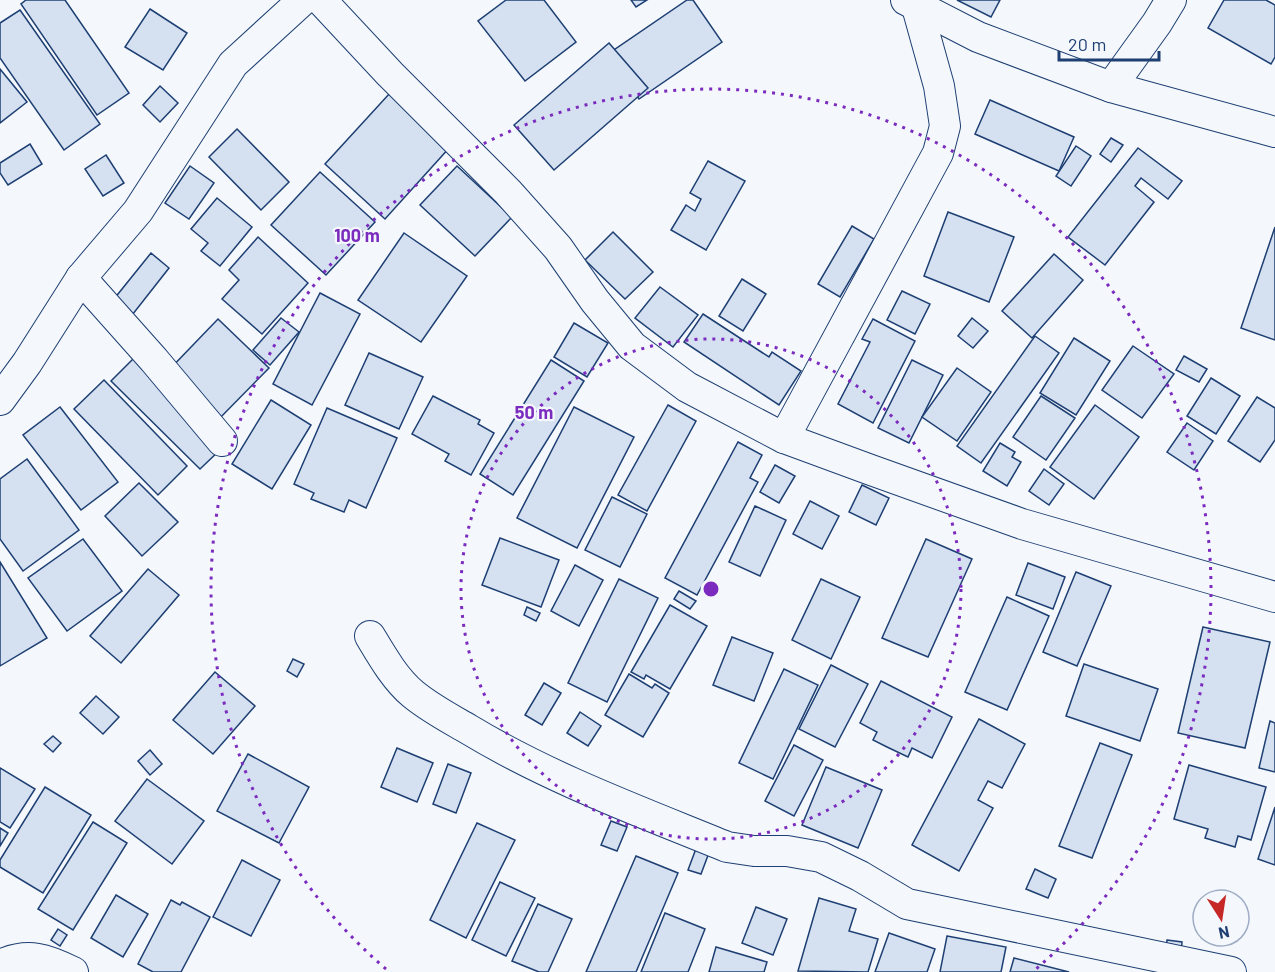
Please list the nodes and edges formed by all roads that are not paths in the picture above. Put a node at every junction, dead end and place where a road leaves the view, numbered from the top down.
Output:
1 (303, 0) edge
2 (321, 0) edge
3 (1171, 0) edge
4 (911, 4) edge
5 (1111, 87) junction
6 (1275, 132) edge
7 (81, 278) junction
8 (0, 400) edge
9 (784, 438) junction
10 (222, 441) dead end
11 (1275, 597) edge
12 (370, 636) dead end
13 (0, 965) edge
14 (1200, 969) edge
15 (73, 972) edge
16 (1231, 972) edge

1 - 7 street
2 - 9 street
3 - 5 street
4 - 5 street
4 - 9 street
5 - 6 street
7 - 8 street
7 - 10 street
9 - 11 street
12 - 14 street
13 - 15 street
14 - 16 street

